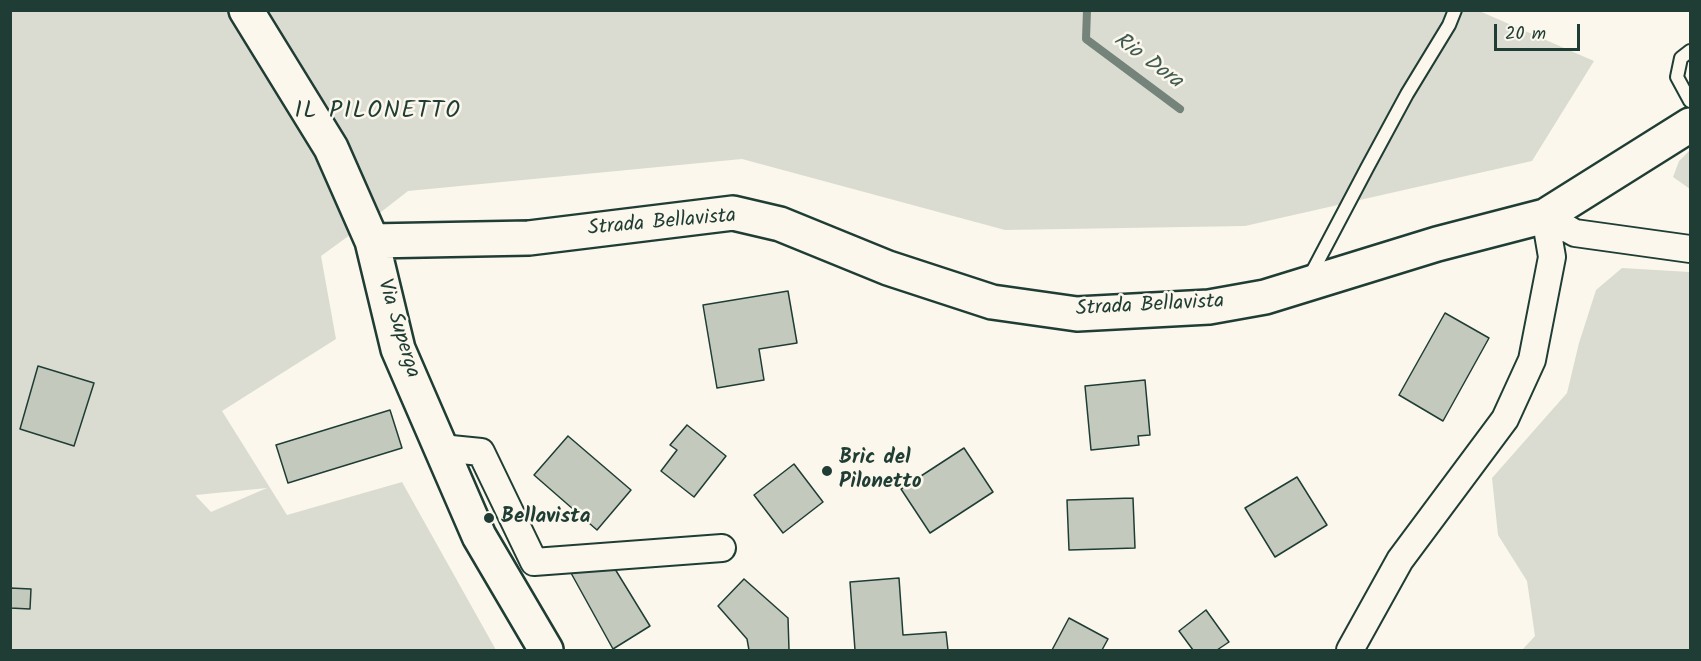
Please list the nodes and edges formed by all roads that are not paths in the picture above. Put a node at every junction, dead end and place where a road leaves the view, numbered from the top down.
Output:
1 (246, 10) edge
2 (1455, 10) edge
3 (1690, 51) edge
4 (1690, 101) edge
5 (1690, 125) edge
6 (1545, 216) junction
7 (372, 241) junction
8 (1690, 249) edge
9 (1306, 284) junction
10 (441, 448) junction
11 (722, 548) dead end
12 (546, 651) edge
13 (1350, 651) edge

1 - 7 street, Via Superga
2 - 9 lane
3 - 4 lane
5 - 6 street, Strada Bellavista
6 - 8 street
6 - 9 street, Strada Bellavista
6 - 13 street
7 - 9 street, Strada Bellavista
7 - 10 street, Via Superga
10 - 11 street
10 - 12 street, Via Superga

